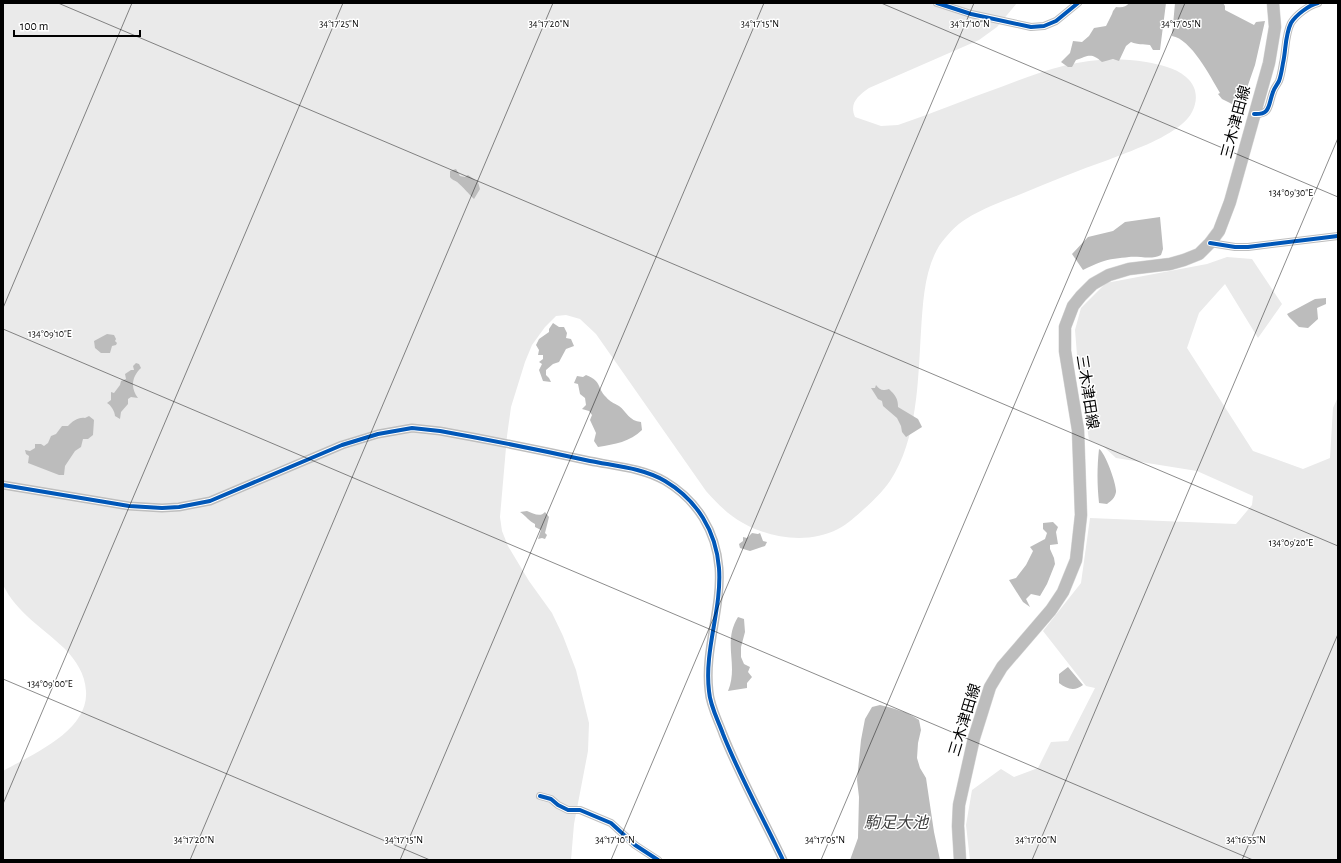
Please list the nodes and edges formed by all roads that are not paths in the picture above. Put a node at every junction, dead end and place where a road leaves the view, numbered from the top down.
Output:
1 (936, 3) edge
2 (1078, 3) edge
3 (1318, 3) edge
4 (1271, 5) edge
5 (1254, 114) junction
6 (1338, 236) edge
7 (1210, 243) junction
8 (3, 485) edge
9 (540, 796) dead end
10 (658, 860) edge
11 (782, 860) edge
12 (960, 860) edge

1 - 2 street
3 - 5 street
4 - 5 main road, 三木津田線
5 - 7 main road, 三木津田線
6 - 7 street
7 - 12 main road, 三木津田線
8 - 11 street
9 - 10 street

